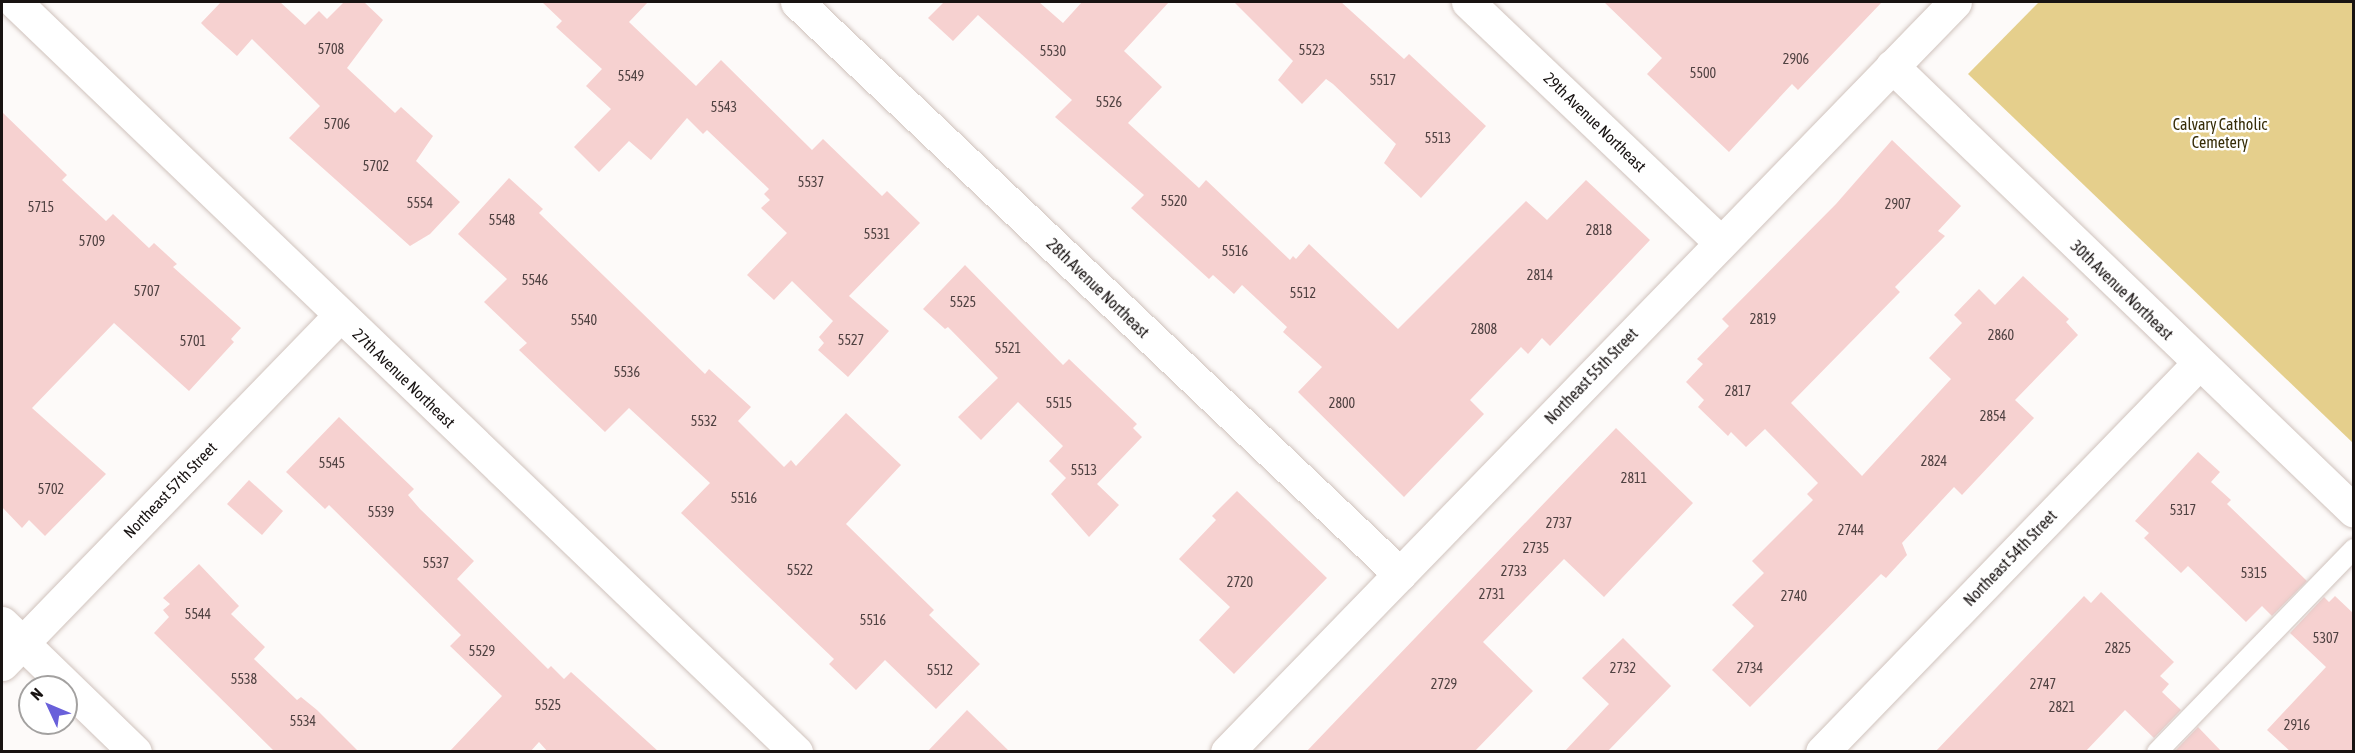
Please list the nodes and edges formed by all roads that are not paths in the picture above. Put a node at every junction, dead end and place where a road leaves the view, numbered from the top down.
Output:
1 (15, 2) edge
2 (797, 2) edge
3 (1468, 2) edge
4 (1955, 2) edge
5 (1892, 66) junction
6 (1721, 243) junction
7 (339, 316) junction
8 (2198, 364) junction
9 (2354, 511) edge
10 (2354, 549) edge
11 (1400, 574) junction
12 (8, 644) edge
13 (135, 752) edge
14 (796, 752) edge
15 (1227, 752) edge
16 (1822, 752) edge
17 (2157, 752) edge

1 - 7 street, 27th Avenue Northeast
2 - 11 street, 28th Avenue Northeast
3 - 6 street, 29th Avenue Northeast
4 - 5 street, Northeast 55th Street
5 - 6 street, Northeast 55th Street
5 - 8 street, 30th Avenue Northeast
6 - 11 street, Northeast 55th Street
7 - 12 street, Northeast 57th Street
7 - 14 street, 27th Avenue Northeast
8 - 9 street, 30th Avenue Northeast
8 - 16 street, Northeast 54th Street
10 - 17 lane
11 - 15 street, Northeast 55th Street
12 - 13 street

